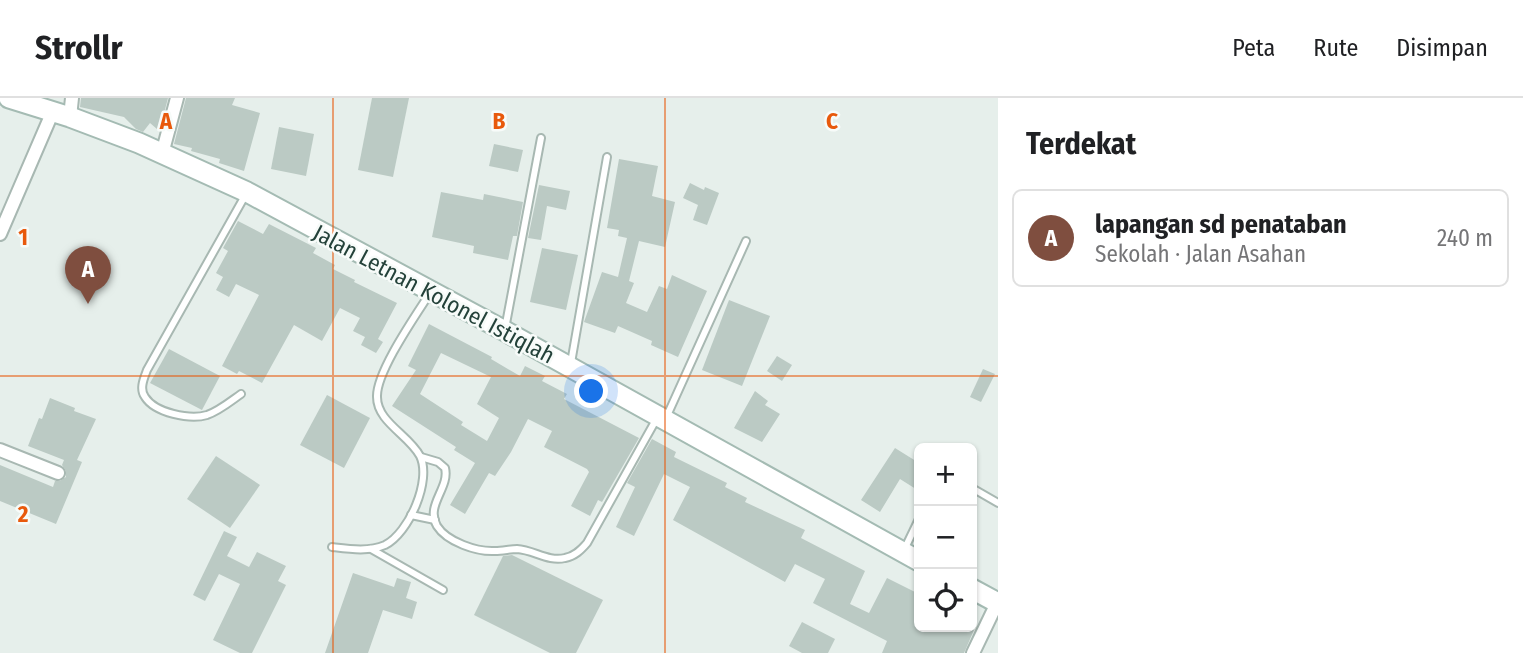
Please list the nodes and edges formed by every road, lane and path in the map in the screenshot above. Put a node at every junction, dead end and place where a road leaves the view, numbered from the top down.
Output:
1 (9, 98) edge
2 (177, 98) edge
3 (65, 109) edge
4 (541, 138) dead end
5 (162, 153) junction
6 (607, 157) dead end
7 (247, 192) junction
8 (0, 234) edge
9 (746, 241) dead end
10 (432, 291) junction
11 (505, 331) junction
12 (570, 368) junction
13 (241, 394) dead end
14 (662, 418) junction
15 (0, 450) edge
16 (421, 457) junction
17 (58, 473) dead end
18 (977, 491) edge
19 (998, 502) edge
20 (411, 515) junction
21 (435, 520) junction
22 (332, 547) dead end
23 (371, 549) junction
24 (911, 556) edge
25 (443, 590) dead end
26 (977, 592) edge
27 (997, 603) edge
28 (973, 653) edge

1 - 3 street, Jalan Letnan Kolonel Istiqlah
2 - 5 street
3 - 5 street, Jalan Letnan Kolonel Istiqlah
3 - 8 street
4 - 11 lane
5 - 7 street, Jalan Letnan Kolonel Istiqlah
6 - 12 lane
7 - 10 street, Jalan Letnan Kolonel Istiqlah
7 - 13 lane
9 - 14 lane
10 - 11 street, Jalan Letnan Kolonel Istiqlah
10 - 16 lane
11 - 12 street, Jalan Letnan Kolonel Istiqlah
12 - 14 street, Jalan Letnan Kolonel Istiqlah
14 - 21 lane
14 - 24 street, Jalan Letnan Kolonel Istiqlah
15 - 17 street
16 - 20 lane
16 - 21 lane
18 - 19 lane
20 - 21 lane
20 - 23 lane
22 - 23 lane
23 - 25 lane
26 - 27 street
27 - 28 street

